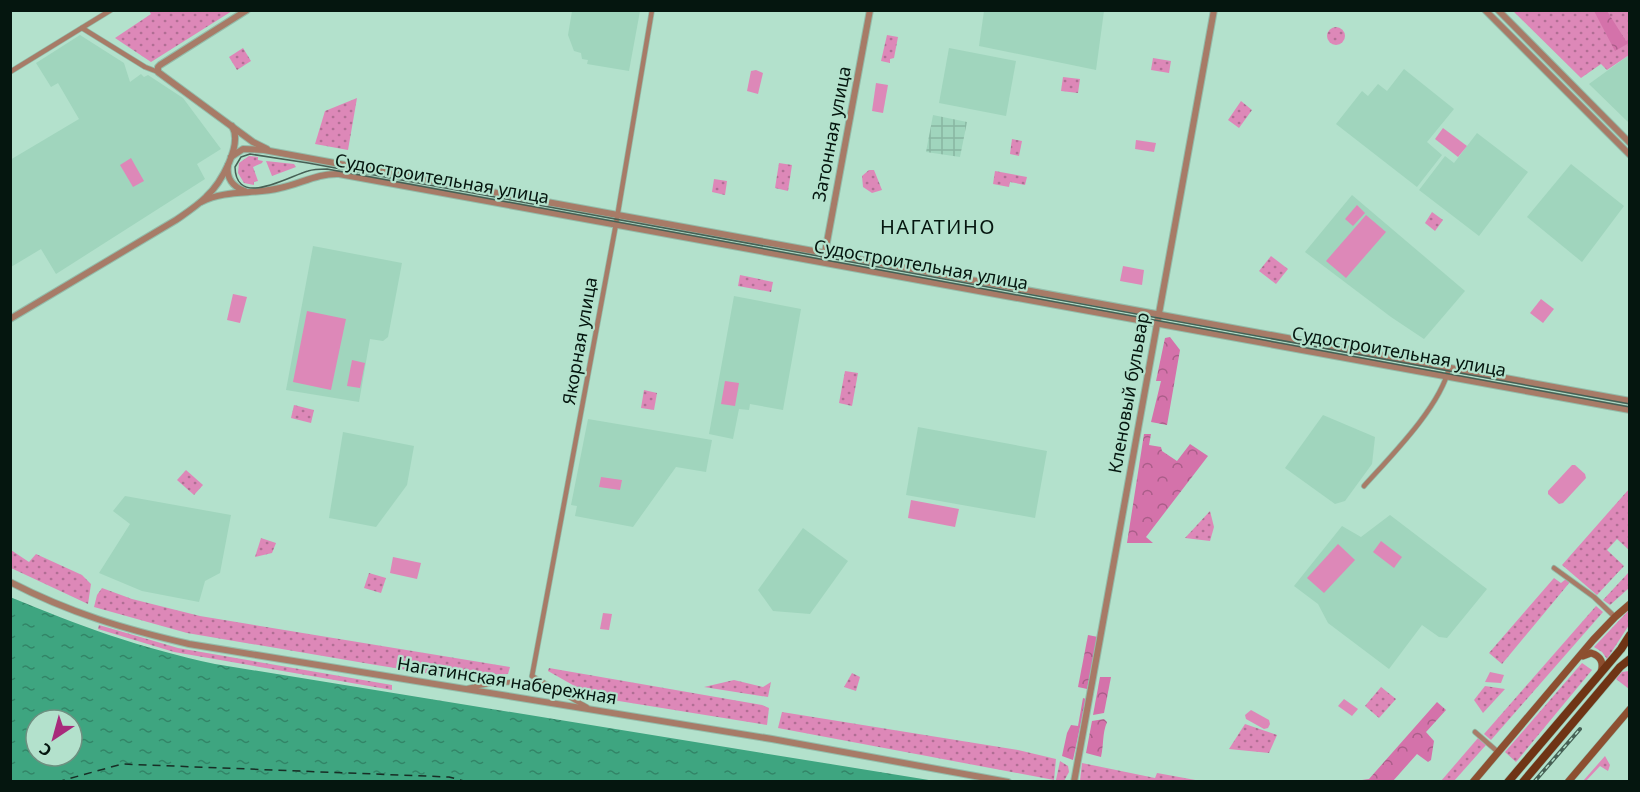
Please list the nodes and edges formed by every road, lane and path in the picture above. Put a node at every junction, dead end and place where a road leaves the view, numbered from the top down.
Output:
1 (111, 10) edge
2 (246, 10) edge
3 (652, 10) edge
4 (870, 10) edge
5 (1215, 10) edge
6 (1485, 10) edge
7 (1498, 10) edge
8 (82, 28) junction
9 (10, 72) edge
10 (158, 72) junction
11 (232, 126) junction
12 (1629, 143) edge
13 (279, 154) junction
14 (1629, 155) edge
15 (230, 160) junction
16 (318, 162) junction
17 (320, 176) junction
18 (248, 192) junction
19 (201, 202) junction
20 (618, 217) junction
21 (616, 225) junction
22 (825, 255) junction
23 (824, 262) junction
24 (1158, 315) junction
25 (10, 319) edge
26 (1157, 323) junction
27 (1449, 368) junction
28 (1447, 376) junction
29 (1629, 401) edge
30 (1629, 410) edge
31 (1364, 486) dead end
32 (1554, 568) dead end
33 (10, 582) edge
34 (1629, 604) edge
35 (1615, 617) junction
36 (1629, 635) edge
37 (1629, 659) edge
38 (1576, 662) junction
39 (1629, 667) edge
40 (1616, 672) junction
41 (1599, 675) junction
42 (532, 676) junction
43 (523, 681) junction
44 (489, 684) junction
45 (546, 684) junction
46 (462, 690) junction
47 (491, 694) junction
48 (572, 698) junction
49 (568, 706) junction
50 (591, 710) junction
51 (1628, 714) edge
52 (1475, 732) dead end
53 (1498, 752) junction
54 (1525, 778) edge
55 (1008, 782) edge
56 (1074, 782) edge
57 (1473, 782) edge
58 (1508, 782) edge
59 (1568, 782) edge

1 - 8 street
2 - 10 street
3 - 20 street, Якорная улица
4 - 22 street, Затонная улица
5 - 24 street, Кленовый бульвар
6 - 14 street
7 - 12 street
8 - 9 street
8 - 10 street
10 - 11 street
11 - 13 street
11 - 15 street
13 - 15 street
13 - 16 street, Судостроительная улица
15 - 18 street
15 - 19 street
16 - 17 street
16 - 20 street, Судостроительная улица
17 - 18 street, Судостроительная улица
17 - 21 street, Судостроительная улица
18 - 19 street, Судостроительная улица
19 - 25 street
20 - 21 street, Якорная улица
20 - 22 street, Судостроительная улица
21 - 23 street, Судостроительная улица
21 - 42 street, Якорная улица
22 - 23 street, Затонная улица
22 - 24 street, Судостроительная улица
23 - 26 street, Судостроительная улица
24 - 26 street, Кленовый бульвар
24 - 27 street, Судостроительная улица
26 - 28 street, Судостроительная улица
26 - 56 street, Кленовый бульвар
27 - 28 street
27 - 29 street, Судостроительная улица
28 - 30 street, Судостроительная улица
28 - 31 street
32 - 35 street
33 - 46 street, Нагатинская набережная
34 - 35 main road
35 - 38 main road
36 - 41 main road
37 - 40 main road
38 - 41 main road
38 - 53 main road
39 - 40 main road
40 - 54 main road
41 - 58 main road
42 - 43 street
42 - 45 street
43 - 44 street
43 - 45 street
44 - 46 street
44 - 47 street
45 - 48 street
46 - 47 street, Нагатинская набережная
47 - 49 street, Нагатинская набережная
48 - 49 street
48 - 50 street
49 - 50 street, Нагатинская набережная
50 - 55 street, Нагатинская набережная
51 - 59 main road
52 - 53 street
53 - 57 main road

